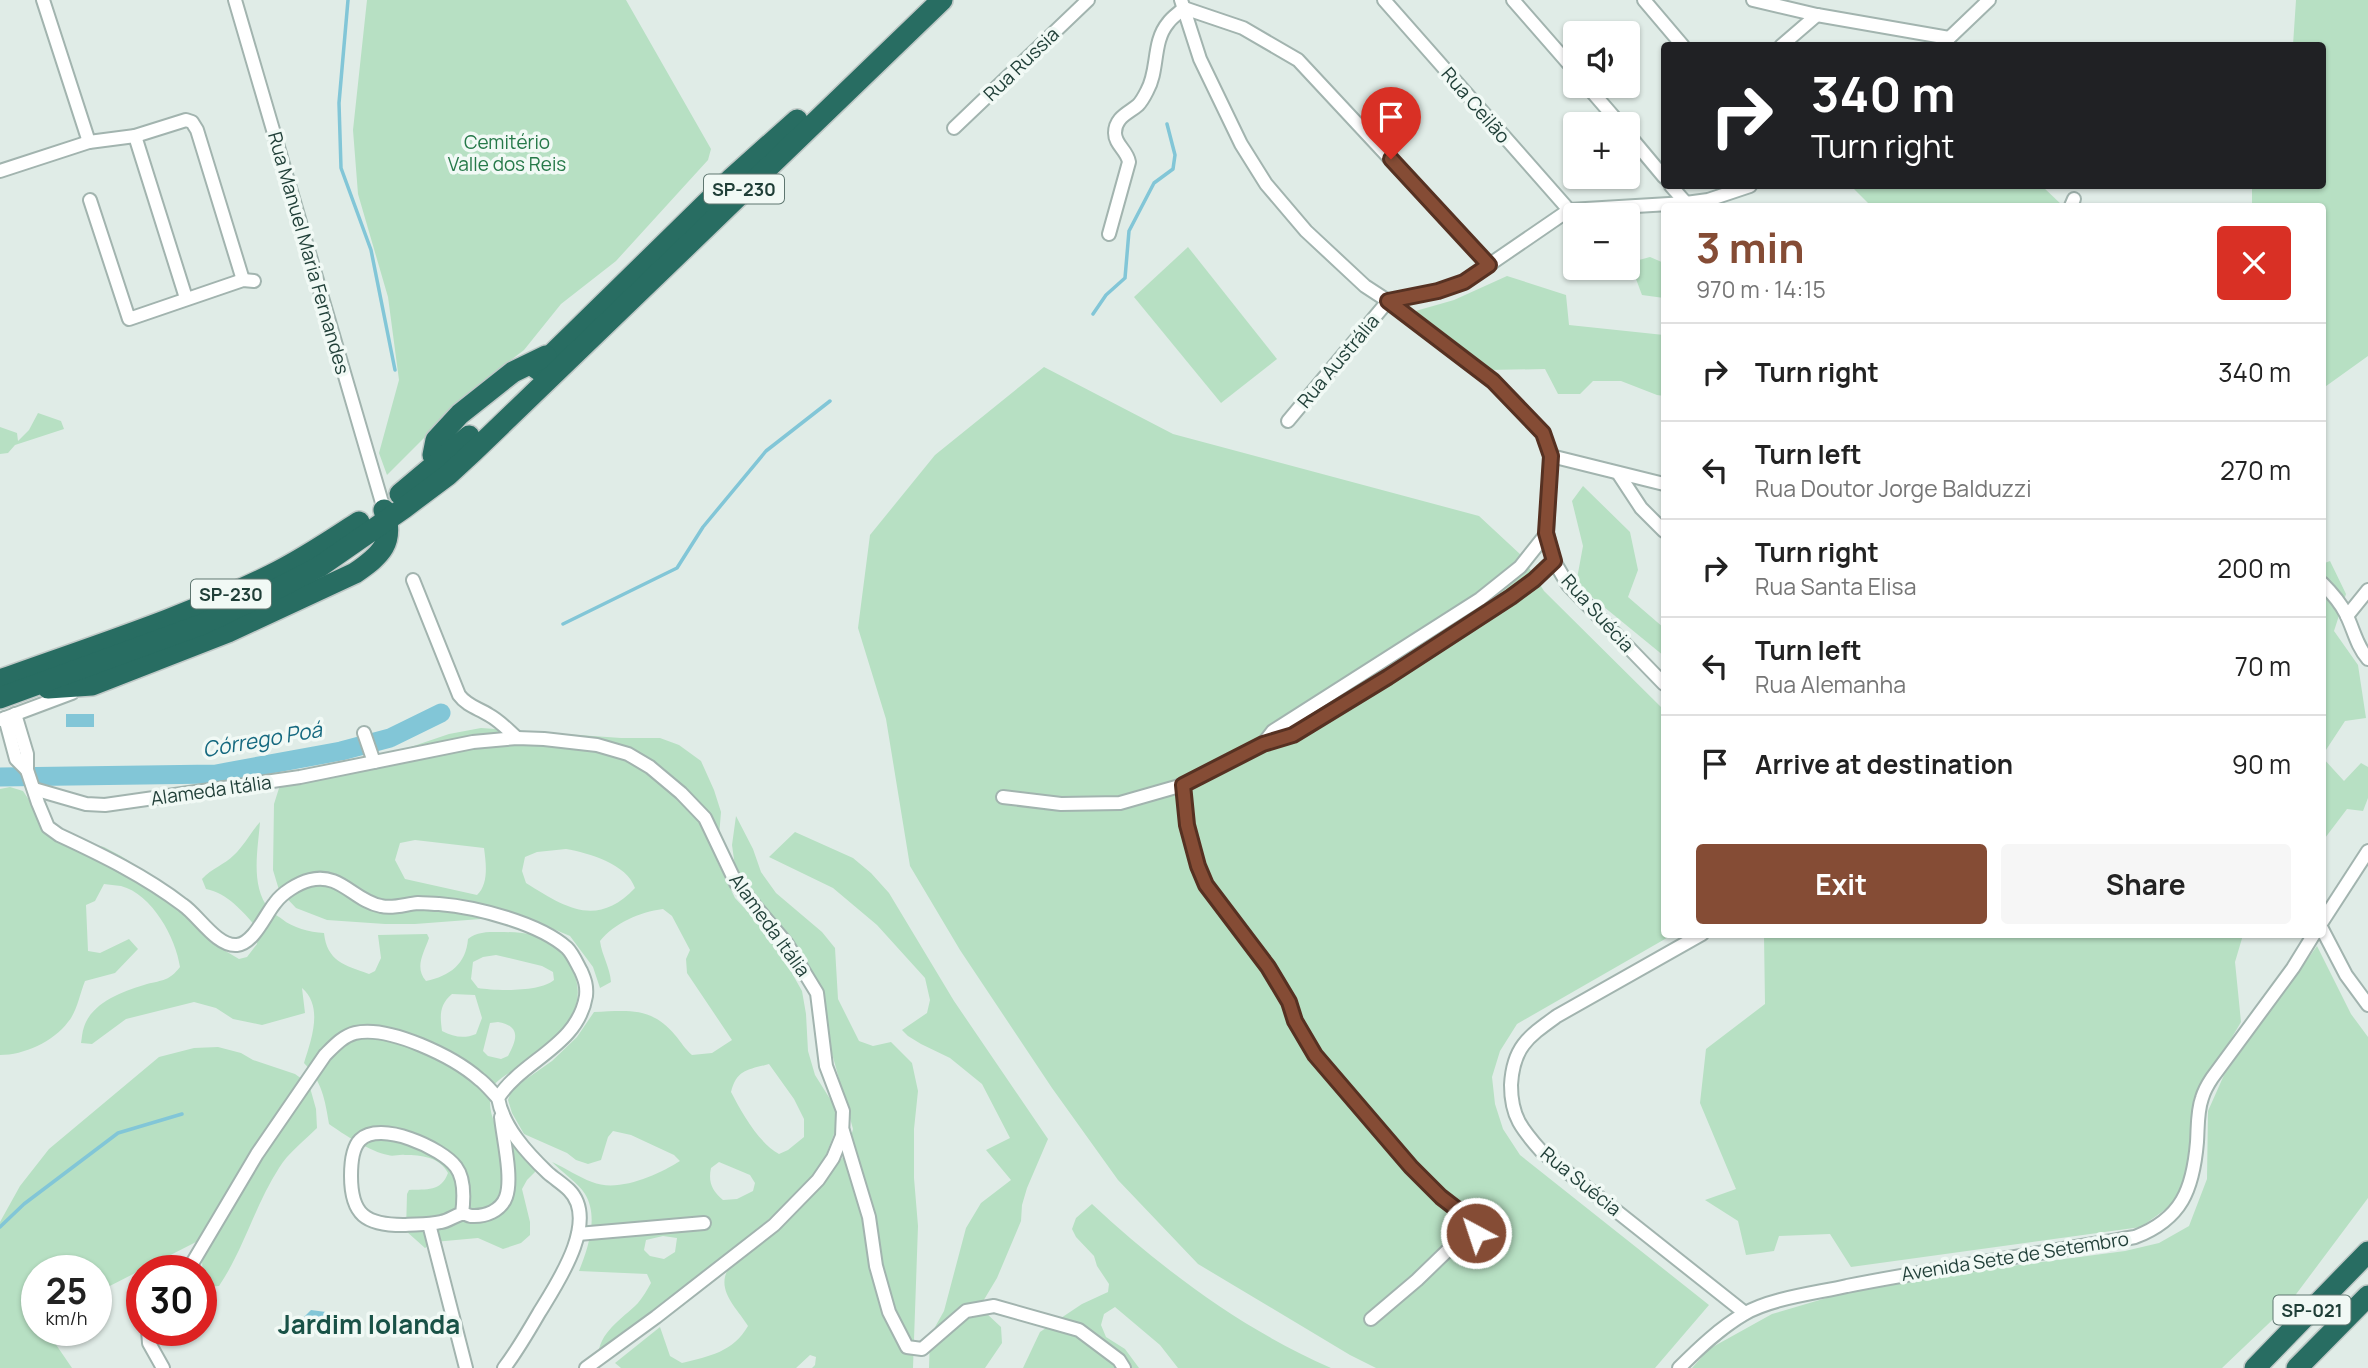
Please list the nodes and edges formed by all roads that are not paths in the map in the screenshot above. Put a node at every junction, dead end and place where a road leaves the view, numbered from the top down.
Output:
1 (43, 0) edge
2 (235, 0) edge
3 (924, 0) edge
4 (942, 0) edge
5 (1088, 0) edge
6 (1384, 0) edge
7 (1513, 0) edge
8 (1644, 0) edge
9 (1989, 0) edge
10 (1762, 1) edge
11 (1183, 4) edge
12 (1817, 15) junction
13 (1680, 42) edge
14 (1786, 42) edge
15 (1945, 42) edge
16 (1563, 57) edge
17 (1597, 98) edge
18 (1610, 112) edge
19 (954, 128) dead end
20 (135, 136) junction
21 (89, 142) junction
22 (1640, 148) edge
23 (0, 171) edge
24 (1661, 173) edge
25 (1674, 189) edge
26 (1740, 189) edge
27 (90, 200) dead end
28 (1563, 203) edge
29 (1686, 203) joint
30 (1661, 204) edge
31 (1640, 206) edge
32 (1563, 214) edge
33 (1109, 234) dead end
34 (1489, 265) junction
35 (186, 298) junction
36 (1388, 301) junction
37 (1287, 421) dead end
38 (1551, 456) junction
39 (443, 469) junction
40 (1618, 473) junction
41 (1661, 483) edge
42 (391, 511) junction
43 (1661, 528) edge
44 (1546, 533) junction
45 (1554, 561) junction
46 (413, 580) dead end
47 (2326, 587) edge
48 (2368, 590) edge
49 (2347, 616) junction
50 (2368, 659) edge
51 (0, 680) edge
52 (1661, 681) edge
53 (92, 685) junction
54 (21, 691) junction
55 (5, 712) edge
56 (364, 733) dead end
57 (517, 738) junction
58 (1263, 744) junction
59 (372, 757) junction
60 (30, 780) junction
61 (1183, 785) junction
62 (1003, 797) dead end
63 (2368, 850) edge
64 (2326, 916) edge
65 (2326, 937) edge
66 (1695, 938) edge
67 (2311, 938) edge
68 (2368, 1005) edge
69 (499, 1104) junction
70 (842, 1131) junction
71 (462, 1214) junction
72 (704, 1223) dead end
73 (429, 1224) junction
74 (578, 1234) junction
75 (2368, 1252) edge
76 (197, 1255) edge
77 (2368, 1296) edge
78 (1745, 1313) junction
79 (1371, 1319) dead end
80 (151, 1346) edge
81 (163, 1368) edge
82 (466, 1368) edge
83 (504, 1368) edge
84 (586, 1368) edge
85 (1124, 1368) edge
86 (1679, 1368) edge
87 (2255, 1368) edge
88 (2298, 1368) edge

1 - 21 street
2 - 42 street, Rua Manuel Maria Fernandes
3 - 39 highway, SP-230
4 - 39 highway, SP-230
5 - 19 street, Rua Russia
6 - 28 street, Rua Ceilão
7 - 16 street
8 - 13 street
9 - 15 street
10 - 12 street
11 - 33 street
11 - 34 street
11 - 36 street
12 - 14 street
12 - 15 street
17 - 18 street
20 - 21 street
20 - 35 street
20 - 35 street
21 - 23 street
22 - 24 street
25 - 29 street
26 - 29 street
27 - 35 street
30 - 31 street
32 - 34 street
34 - 36 street
36 - 37 street, Rua Austrália
36 - 38 street
38 - 40 street
38 - 44 street
39 - 42 highway, SP-230
40 - 41 street
40 - 43 street
42 - 51 highway, SP-230
42 - 53 highway
42 - 54 highway, SP-230
44 - 45 street, Rua Suécia
44 - 58 street
45 - 52 street, Rua Suécia
45 - 58 street
46 - 57 street
47 - 49 street
48 - 49 street
49 - 50 street
53 - 54 highway
53 - 55 street
54 - 55 highway, SP-230
55 - 60 street
56 - 59 street
57 - 59 street, Alameda Itália
57 - 70 street, Alameda Itália
58 - 61 street
59 - 60 street, Alameda Itália
60 - 69 street
61 - 62 street
61 - 79 street
63 - 64 street
65 - 68 street
66 - 78 street, Rua Suécia
67 - 78 street, Avenida Sete de Setembro
69 - 71 street
69 - 74 street
69 - 76 street
70 - 84 street, Alameda Itália
70 - 85 street
71 - 73 street
71 - 73 street
72 - 74 street
73 - 82 street
74 - 83 street
75 - 87 highway, SP-021
77 - 88 highway, SP-021
78 - 86 street, Avenida Sete de Setembro
80 - 81 street

